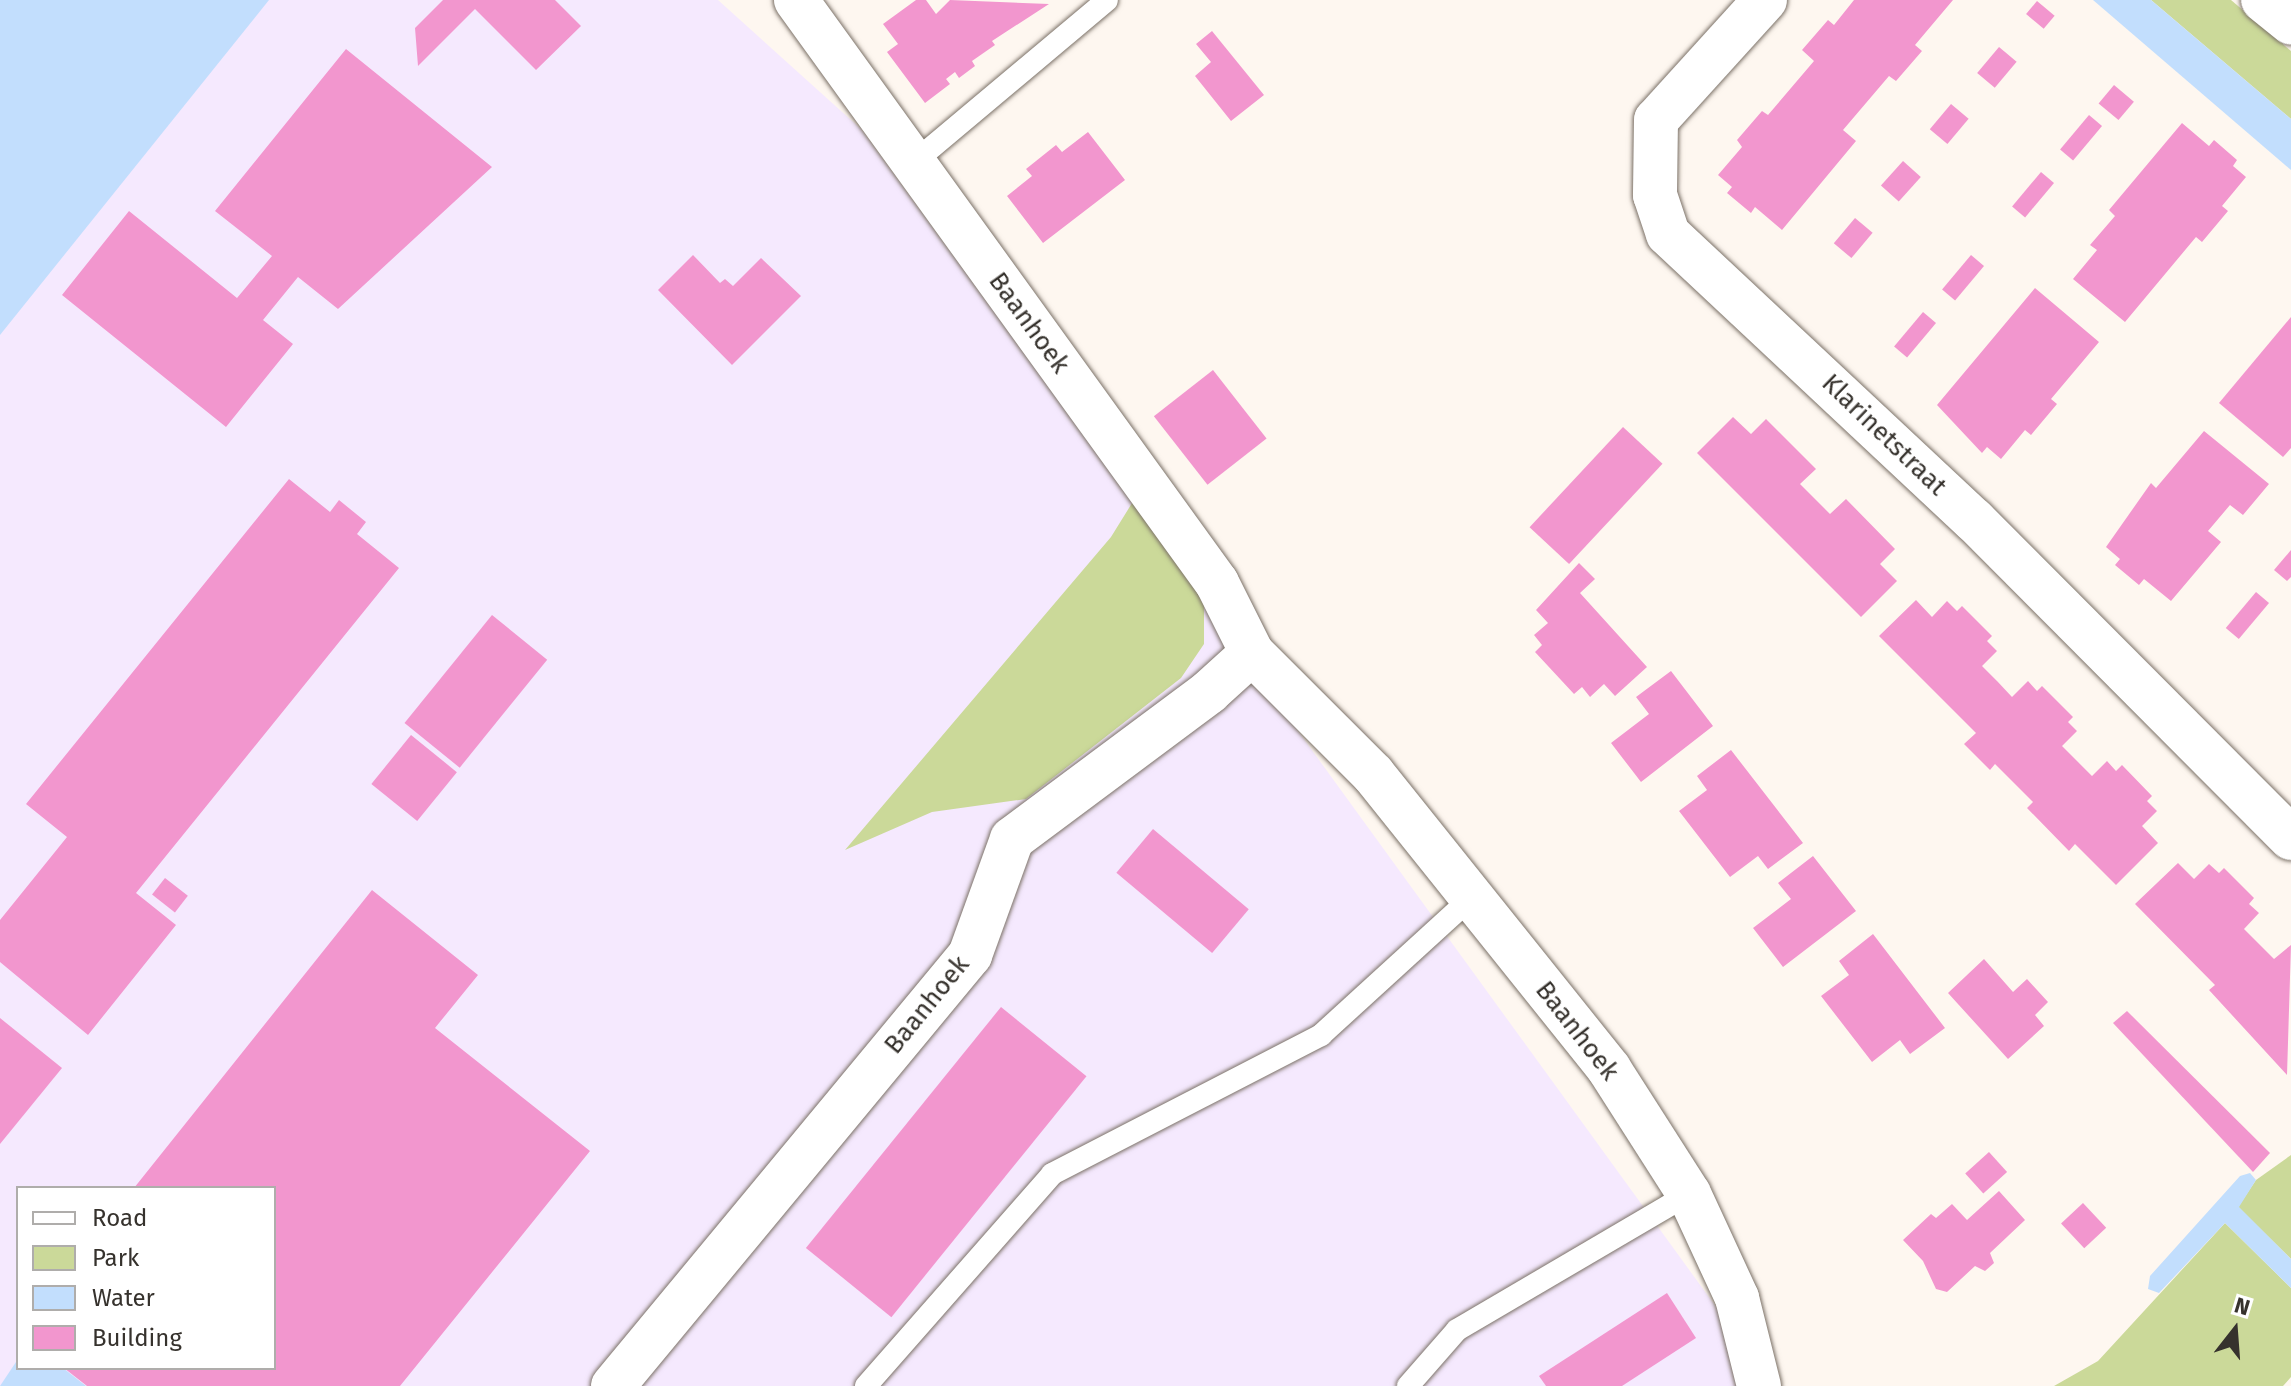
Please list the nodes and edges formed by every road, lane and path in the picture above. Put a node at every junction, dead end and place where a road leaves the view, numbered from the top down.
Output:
1 (796, 0) edge
2 (1107, 0) edge
3 (1765, 0) edge
4 (2263, 0) edge
5 (2291, 23) edge
6 (913, 163) junction
7 (1252, 653) junction
8 (2291, 838) edge
9 (1472, 897) junction
10 (1689, 1194) junction
11 (613, 1386) edge
12 (866, 1386) edge
13 (1408, 1386) edge
14 (1759, 1386) edge

1 - 6 street, Baanhoek
2 - 6 lane
3 - 8 street, Klarinetstraat
4 - 5 street
6 - 7 street, Baanhoek
7 - 9 street, Baanhoek
7 - 11 street, Baanhoek
9 - 10 street, Baanhoek
9 - 12 lane
10 - 13 lane
10 - 14 street, Baanhoek

